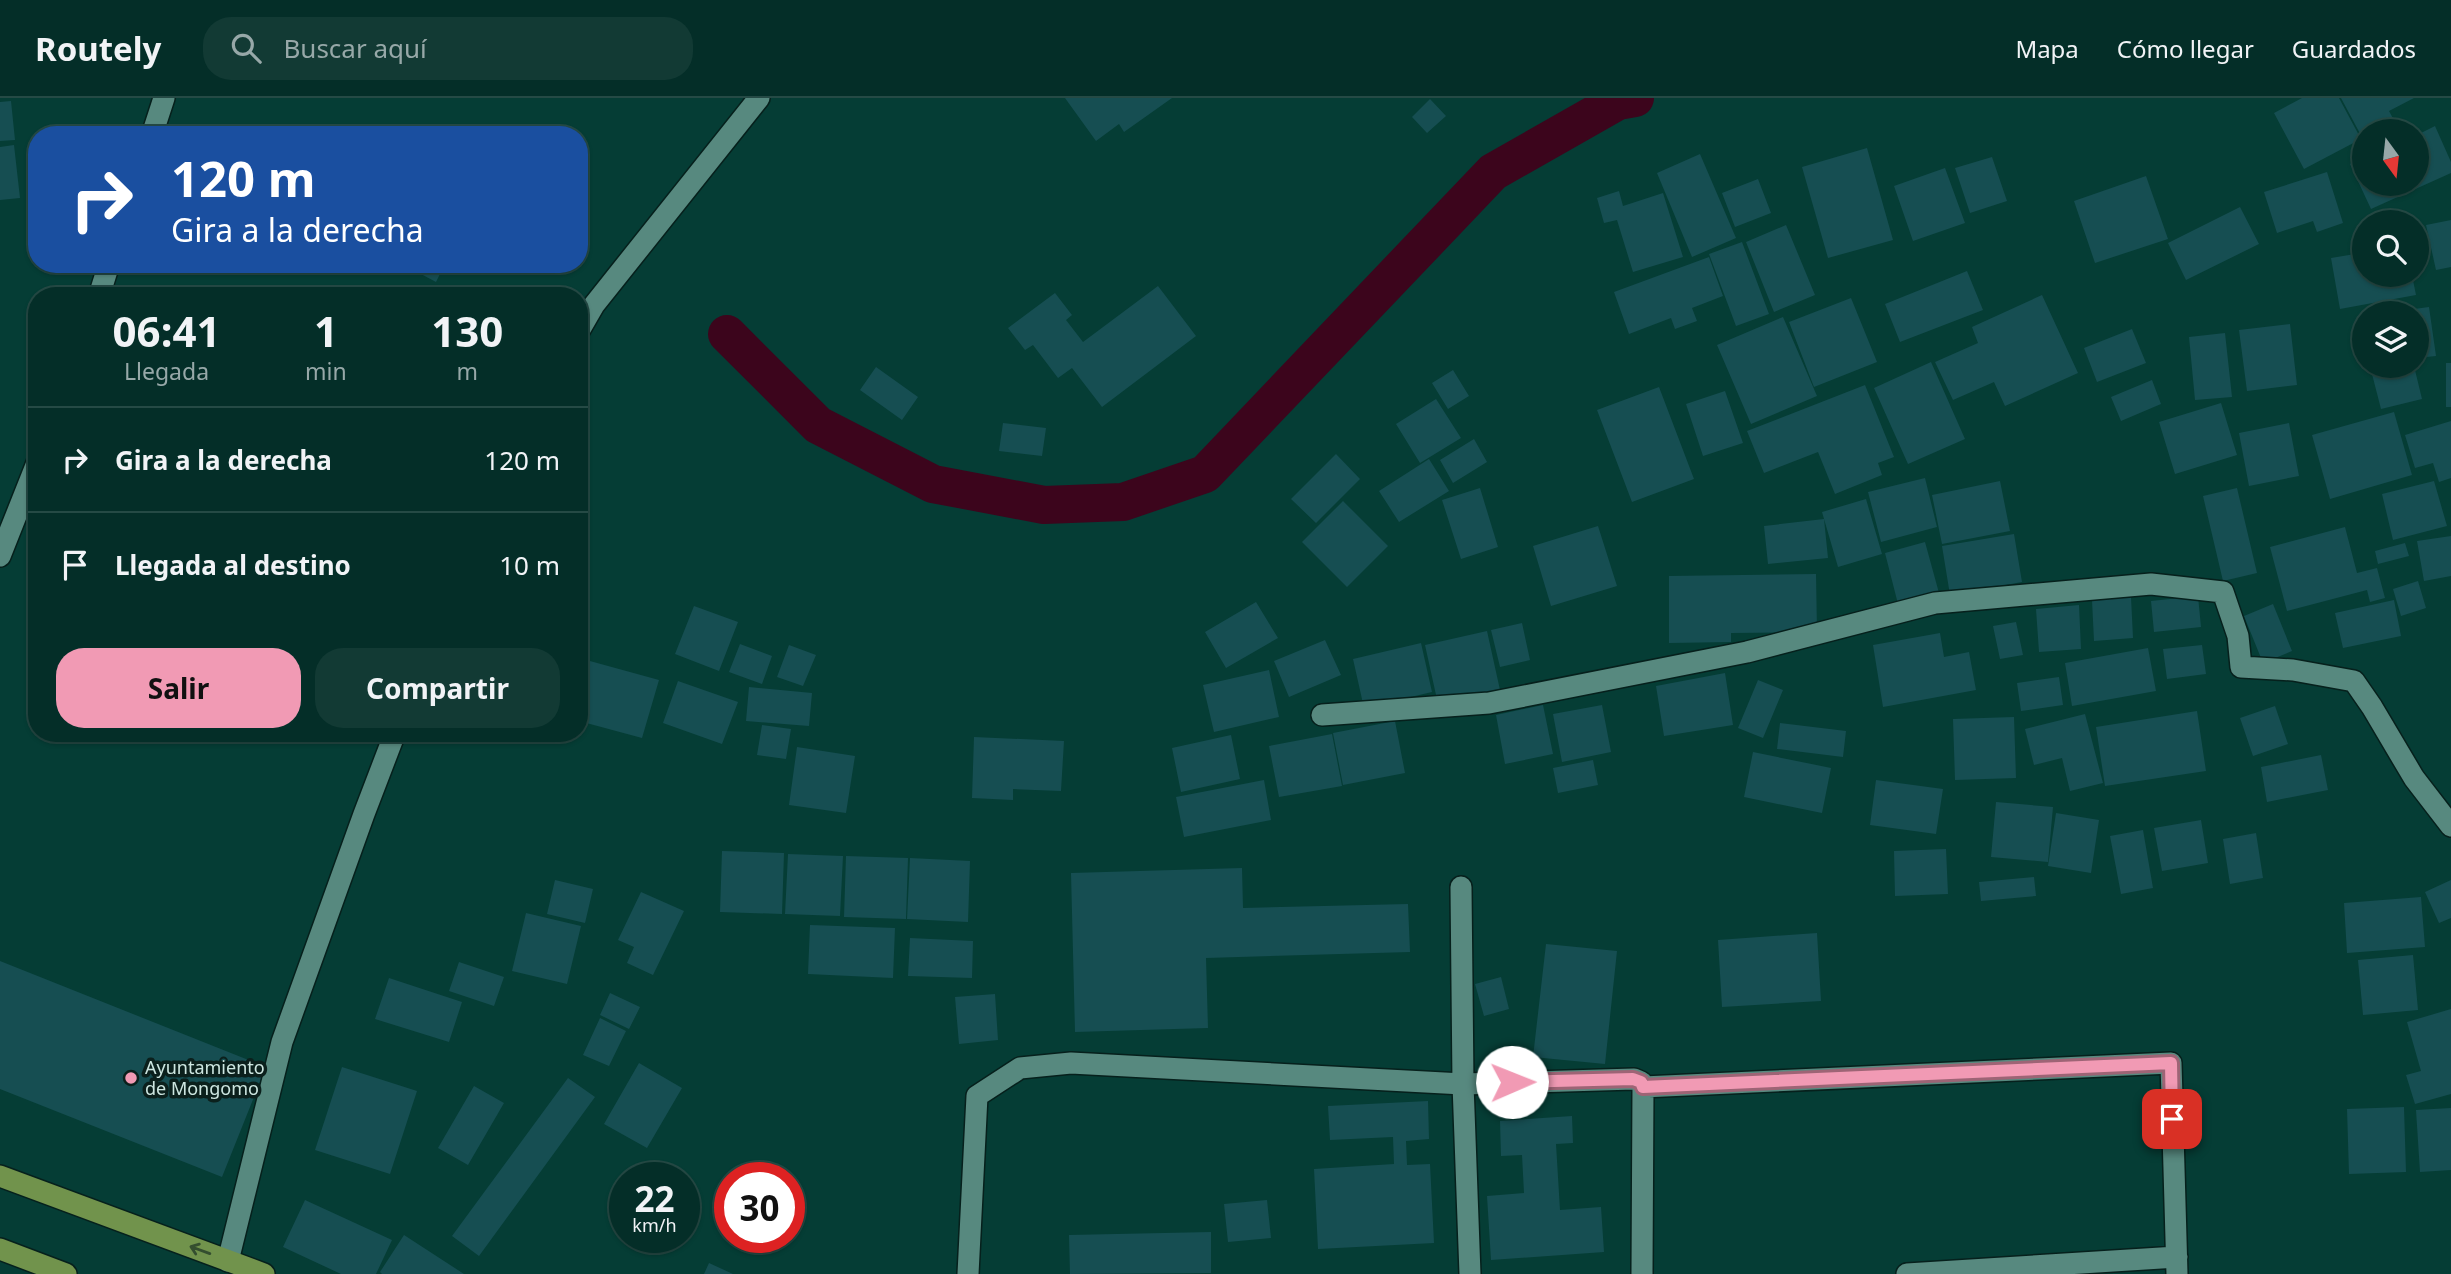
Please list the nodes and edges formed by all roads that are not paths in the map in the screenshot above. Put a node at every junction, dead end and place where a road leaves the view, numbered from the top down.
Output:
1 (164, 98) edge
2 (759, 98) edge
3 (155, 126) edge
4 (588, 315) edge
5 (28, 486) edge
6 (0, 556) edge
7 (1322, 715) dead end
8 (391, 742) edge
9 (2451, 826) edge
10 (1461, 887) dead end
11 (1463, 1083) junction
12 (1643, 1087) junction
13 (0, 1176) edge
14 (0, 1249) edge
15 (228, 1261) junction
16 (2177, 1266) edge
17 (66, 1274) edge
18 (264, 1274) edge
19 (968, 1274) edge
20 (1470, 1274) edge
21 (1642, 1274) edge
22 (1907, 1274) edge

1 - 3 street
2 - 4 street
5 - 6 street
7 - 9 street
8 - 15 street
10 - 11 street
11 - 12 street
11 - 19 street
11 - 20 street
12 - 16 street
12 - 21 street
15 -> 13 main road
14 - 17 main road
15 - 18 main road
16 - 22 street

